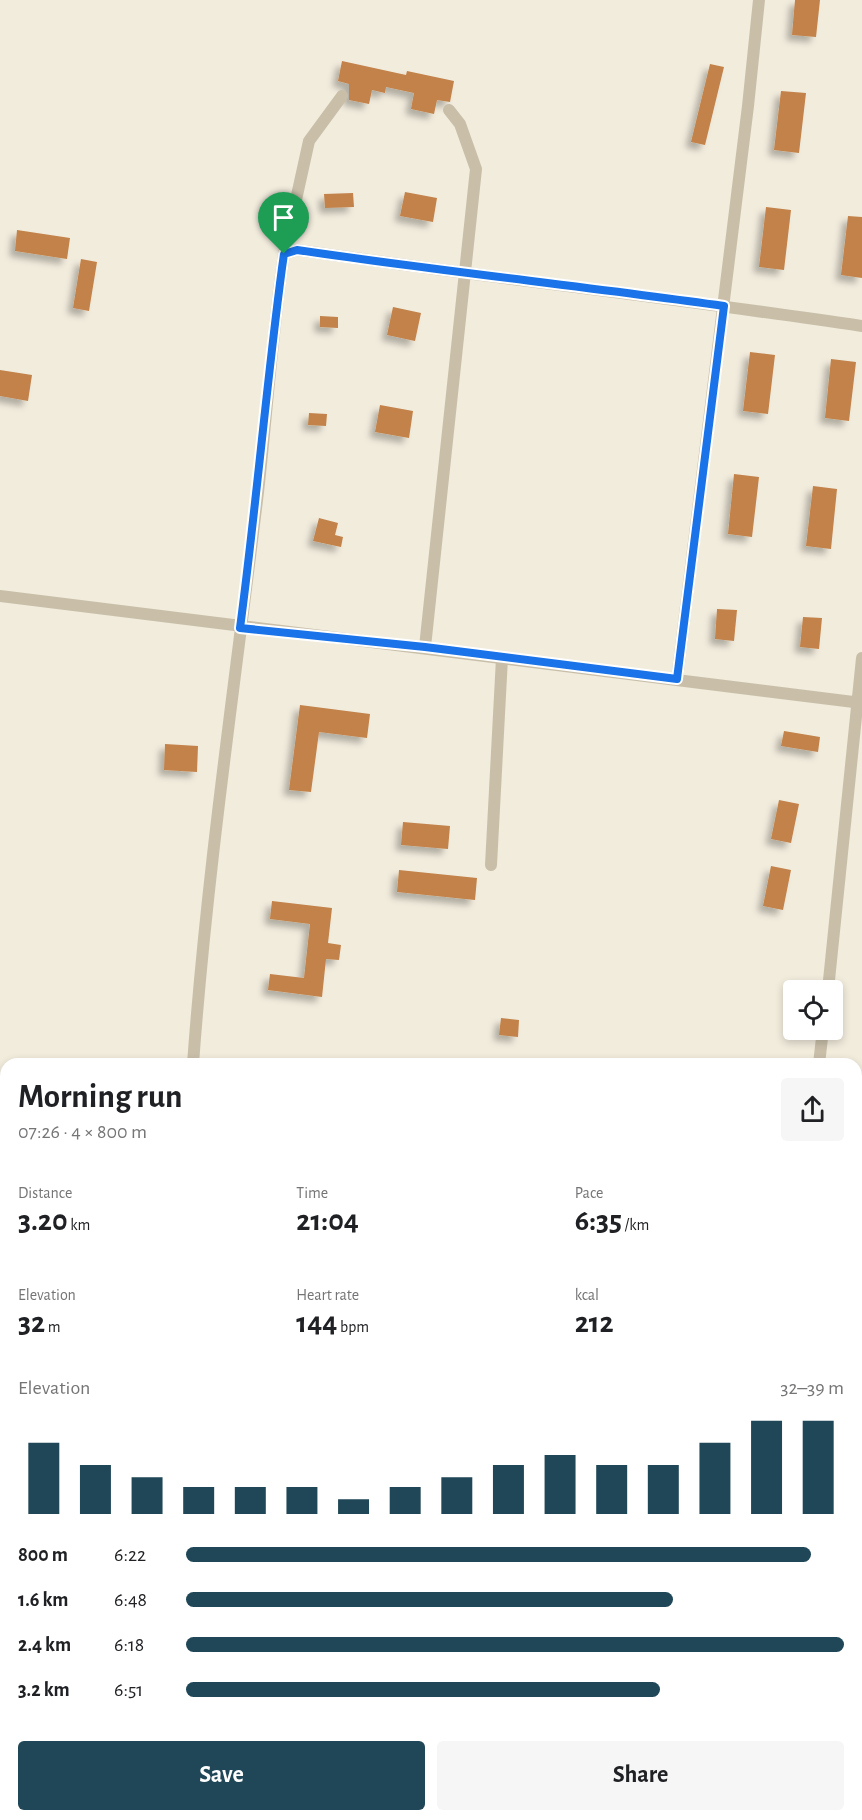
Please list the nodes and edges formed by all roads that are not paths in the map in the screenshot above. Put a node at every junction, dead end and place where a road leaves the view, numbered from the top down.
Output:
1 (759, 0) edge
2 (342, 96) dead end
3 (449, 110) dead end
4 (284, 254) junction
5 (466, 274) junction
6 (724, 306) junction
7 (862, 326) edge
8 (0, 596) edge
9 (240, 628) junction
10 (425, 647) junction
11 (502, 658) junction
12 (862, 658) edge
13 (677, 679) junction
14 (859, 702) edge
15 (491, 865) dead end
16 (829, 980) edge
17 (822, 1040) edge
18 (193, 1058) edge
19 (820, 1058) edge

1 - 6 street
2 - 4 street
3 - 5 street
4 - 5 street
4 - 9 street
5 - 6 street
5 - 10 street
6 - 7 street
6 - 13 street
8 - 9 street
9 - 10 street
9 - 18 street
10 - 11 street
11 - 13 street
11 - 15 street
12 - 14 street
13 - 14 street
14 - 16 street
17 - 19 street

